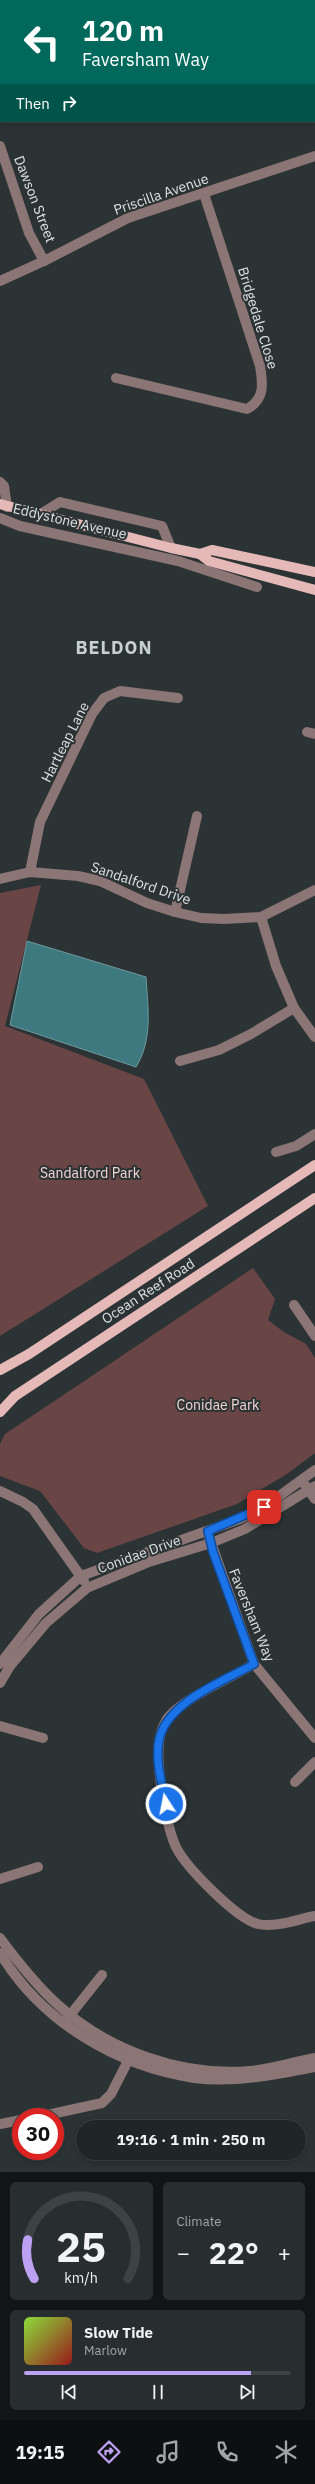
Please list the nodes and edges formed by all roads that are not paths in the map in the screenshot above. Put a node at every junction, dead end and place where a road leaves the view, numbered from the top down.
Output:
1 (0, 146) edge
2 (315, 156) edge
3 (204, 194) junction
4 (44, 261) junction
5 (0, 281) edge
6 (116, 378) dead end
7 (0, 482) edge
8 (4, 505) edge
9 (39, 515) junction
10 (0, 518) edge
11 (135, 539) junction
12 (171, 548) junction
13 (133, 551) junction
14 (200, 554) junction
15 (315, 572) edge
16 (258, 587) dead end
17 (315, 590) edge
18 (178, 698) dead end
19 (197, 816) dead end
20 (30, 872) junction
21 (0, 879) edge
22 (315, 890) edge
23 (175, 912) junction
24 (261, 917) junction
25 (294, 1008) junction
26 (315, 1037) edge
27 (180, 1061) dead end
28 (315, 1134) edge
29 (276, 1152) dead end
30 (315, 1166) edge
31 (315, 1198) edge
32 (294, 1305) dead end
33 (315, 1336) edge
34 (0, 1370) edge
35 (0, 1412) edge
36 (315, 1470) edge
37 (301, 1480) junction
38 (312, 1488) edge
39 (0, 1491) edge
40 (315, 1499) edge
41 (208, 1531) junction
42 (211, 1543) junction
43 (81, 1576) junction
44 (87, 1588) junction
45 (0, 1664) edge
46 (254, 1664) junction
47 (0, 1683) edge
48 (0, 1726) edge
49 (43, 1738) dead end
50 (315, 1738) edge
51 (315, 1762) edge
52 (295, 1782) dead end
53 (38, 1867) dead end
54 (0, 1879) edge
55 (315, 1916) edge
56 (0, 1938) edge
57 (0, 1954) edge
58 (102, 1975) dead end
59 (71, 2015) junction
60 (63, 2024) junction
61 (130, 2056) junction
62 (315, 2058) edge
63 (315, 2067) edge
64 (64, 2111) edge
65 (12, 2122) edge
66 (0, 2124) edge

1 - 4 street, Dawson Street
2 - 3 street, Priscilla Avenue
3 - 4 street, Priscilla Avenue
3 - 6 street, Bridgedale Close
4 - 5 street, Priscilla Avenue
7 - 8 street, Eddystone Avenue
8 - 9 main road, Eddystone Avenue
9 - 11 main road, Eddystone Avenue
9 - 12 street, Eddystone Avenue
10 - 13 street, Eddystone Avenue
11 - 12 main road, Eddystone Avenue
11 - 13 street, Eddystone Avenue
12 - 14 main road, Eddystone Avenue
13 - 16 street, Eddystone Avenue
14 - 15 main road, Eddystone Avenue
14 - 17 main road, Eddystone Avenue
18 - 20 street, Hartleap Lane
19 - 23 street
20 - 21 street, Sandalford Drive
20 - 23 street, Sandalford Drive
22 - 24 street, Sandalford Drive
23 - 24 street, Sandalford Drive
24 - 25 street
25 - 26 street
25 - 27 street
28 - 29 street
30 - 34 main road, Ocean Reef Road
31 - 35 main road, Ocean Reef Road
32 - 33 street
36 - 37 street, Conidae Drive
37 - 38 street
37 - 41 street, Conidae Drive
38 - 40 street
38 - 42 street, Conidae Drive
39 - 43 street
41 - 42 street, Faversham Way
41 - 43 street, Conidae Drive
42 - 44 street, Conidae Drive
42 - 46 street, Faversham Way
43 - 44 street
43 - 45 street, Conidae Drive
44 - 47 street, Conidae Drive
46 - 50 street, Faversham Way
46 - 55 street
48 - 49 street
51 - 52 street
53 - 54 street
56 - 59 street
57 - 60 street
58 - 59 street
59 - 60 street
59 - 61 street
60 - 61 street
61 - 62 street
61 - 63 street
61 - 64 street
65 - 66 street

